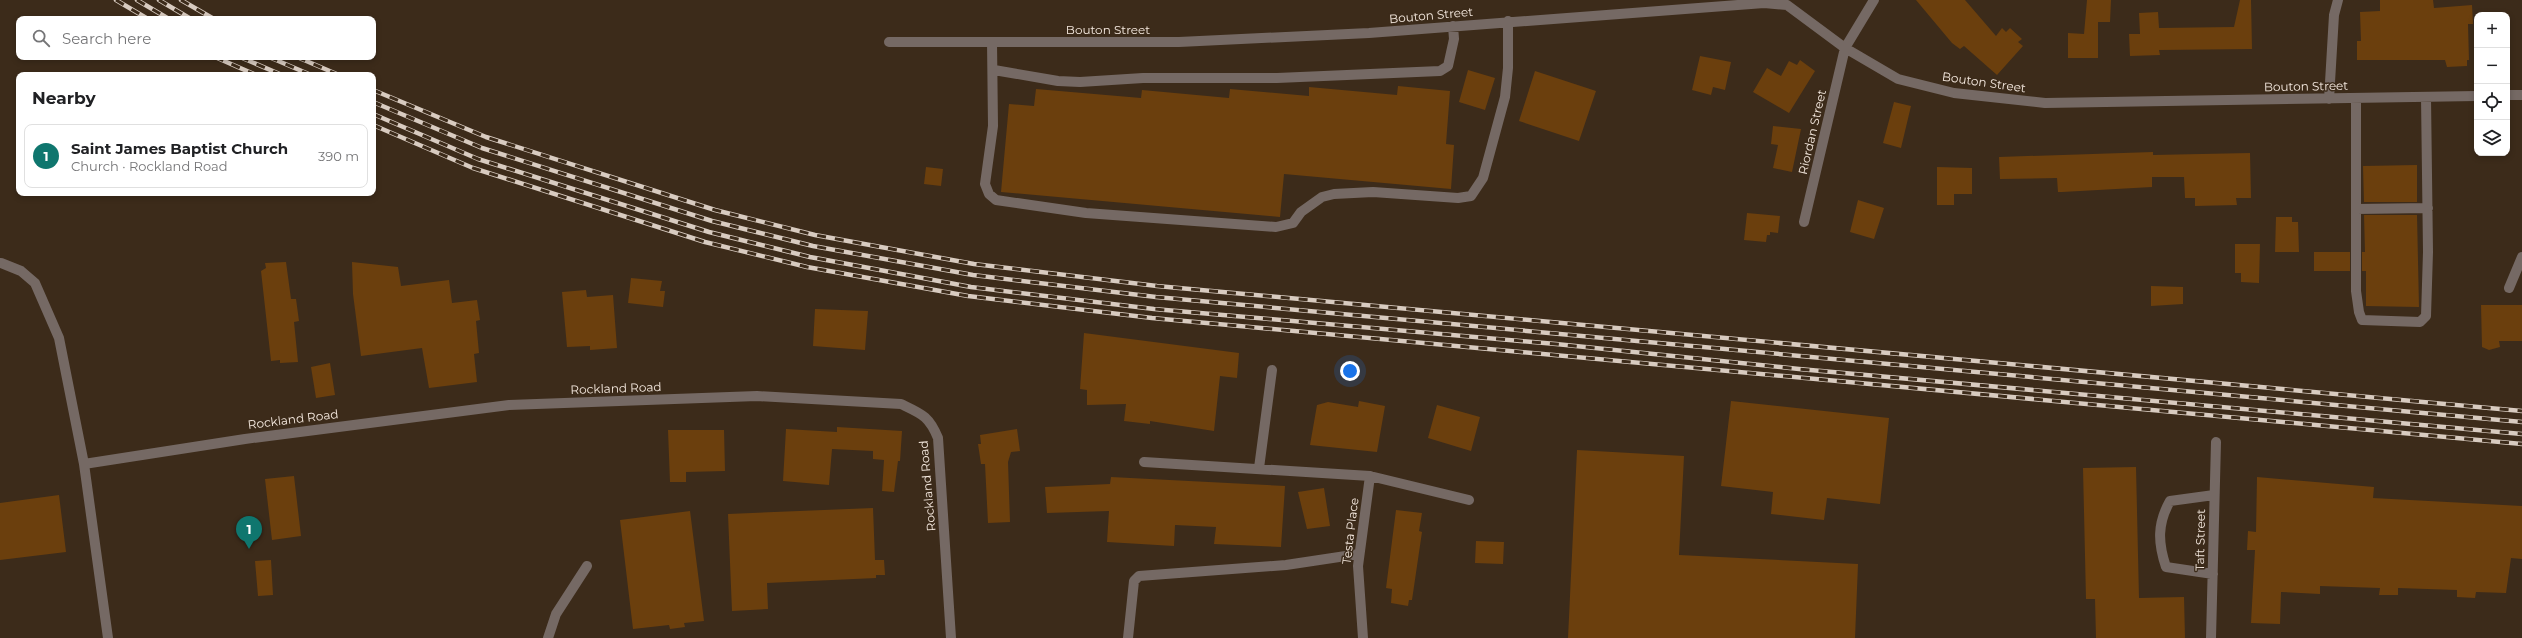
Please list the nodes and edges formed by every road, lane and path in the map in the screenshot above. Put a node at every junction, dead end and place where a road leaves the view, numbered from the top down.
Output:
1 (1874, 0) edge
2 (2338, 0) edge
3 (1508, 21) junction
4 (1453, 26) junction
5 (889, 42) dead end
6 (992, 42) junction
7 (1845, 48) junction
8 (994, 70) junction
9 (2510, 95) edge
10 (2522, 95) edge
11 (2474, 96) edge
12 (2426, 97) junction
13 (2356, 98) junction
14 (2329, 99) junction
15 (2428, 208) junction
16 (2356, 209) junction
17 (1804, 222) dead end
18 (2522, 257) edge
19 (1, 263) dead end
20 (2509, 288) dead end
21 (1272, 370) dead end
22 (2216, 442) dead end
23 (1144, 462) dead end
24 (84, 464) junction
25 (1260, 468) junction
26 (1370, 476) junction
27 (2214, 495) junction
28 (1469, 500) dead end
29 (1359, 554) junction
30 (587, 566) dead end
31 (2212, 574) junction
32 (108, 638) edge
33 (548, 638) edge
34 (950, 638) edge
35 (1128, 638) edge
36 (1363, 638) edge
37 (2211, 638) edge

1 - 7 street, Riordan Street
2 - 14 street
3 - 4 street, Bouton Street
3 - 7 street, Bouton Street
3 - 8 street
4 - 6 street, Bouton Street
4 - 8 street
5 - 6 street, Bouton Street
6 - 8 street
7 - 14 street, Bouton Street
7 - 17 street, Riordan Street
9 - 10 street
11 - 12 street, Bouton Street
12 - 13 street, Bouton Street
12 - 15 street
13 - 14 street, Bouton Street
13 - 16 street
15 - 16 street
15 - 16 street
18 - 20 street
19 - 24 street
21 - 25 street
22 - 27 street, Taft Street
23 - 25 street
24 - 32 street
24 - 34 street, Rockland Road
25 - 26 street
26 - 28 street
26 - 29 street, Testa Place
27 - 31 street, Taft Street
27 - 31 street
29 - 35 street
29 - 36 street, Testa Place
30 - 33 street
31 - 37 street, Taft Street

